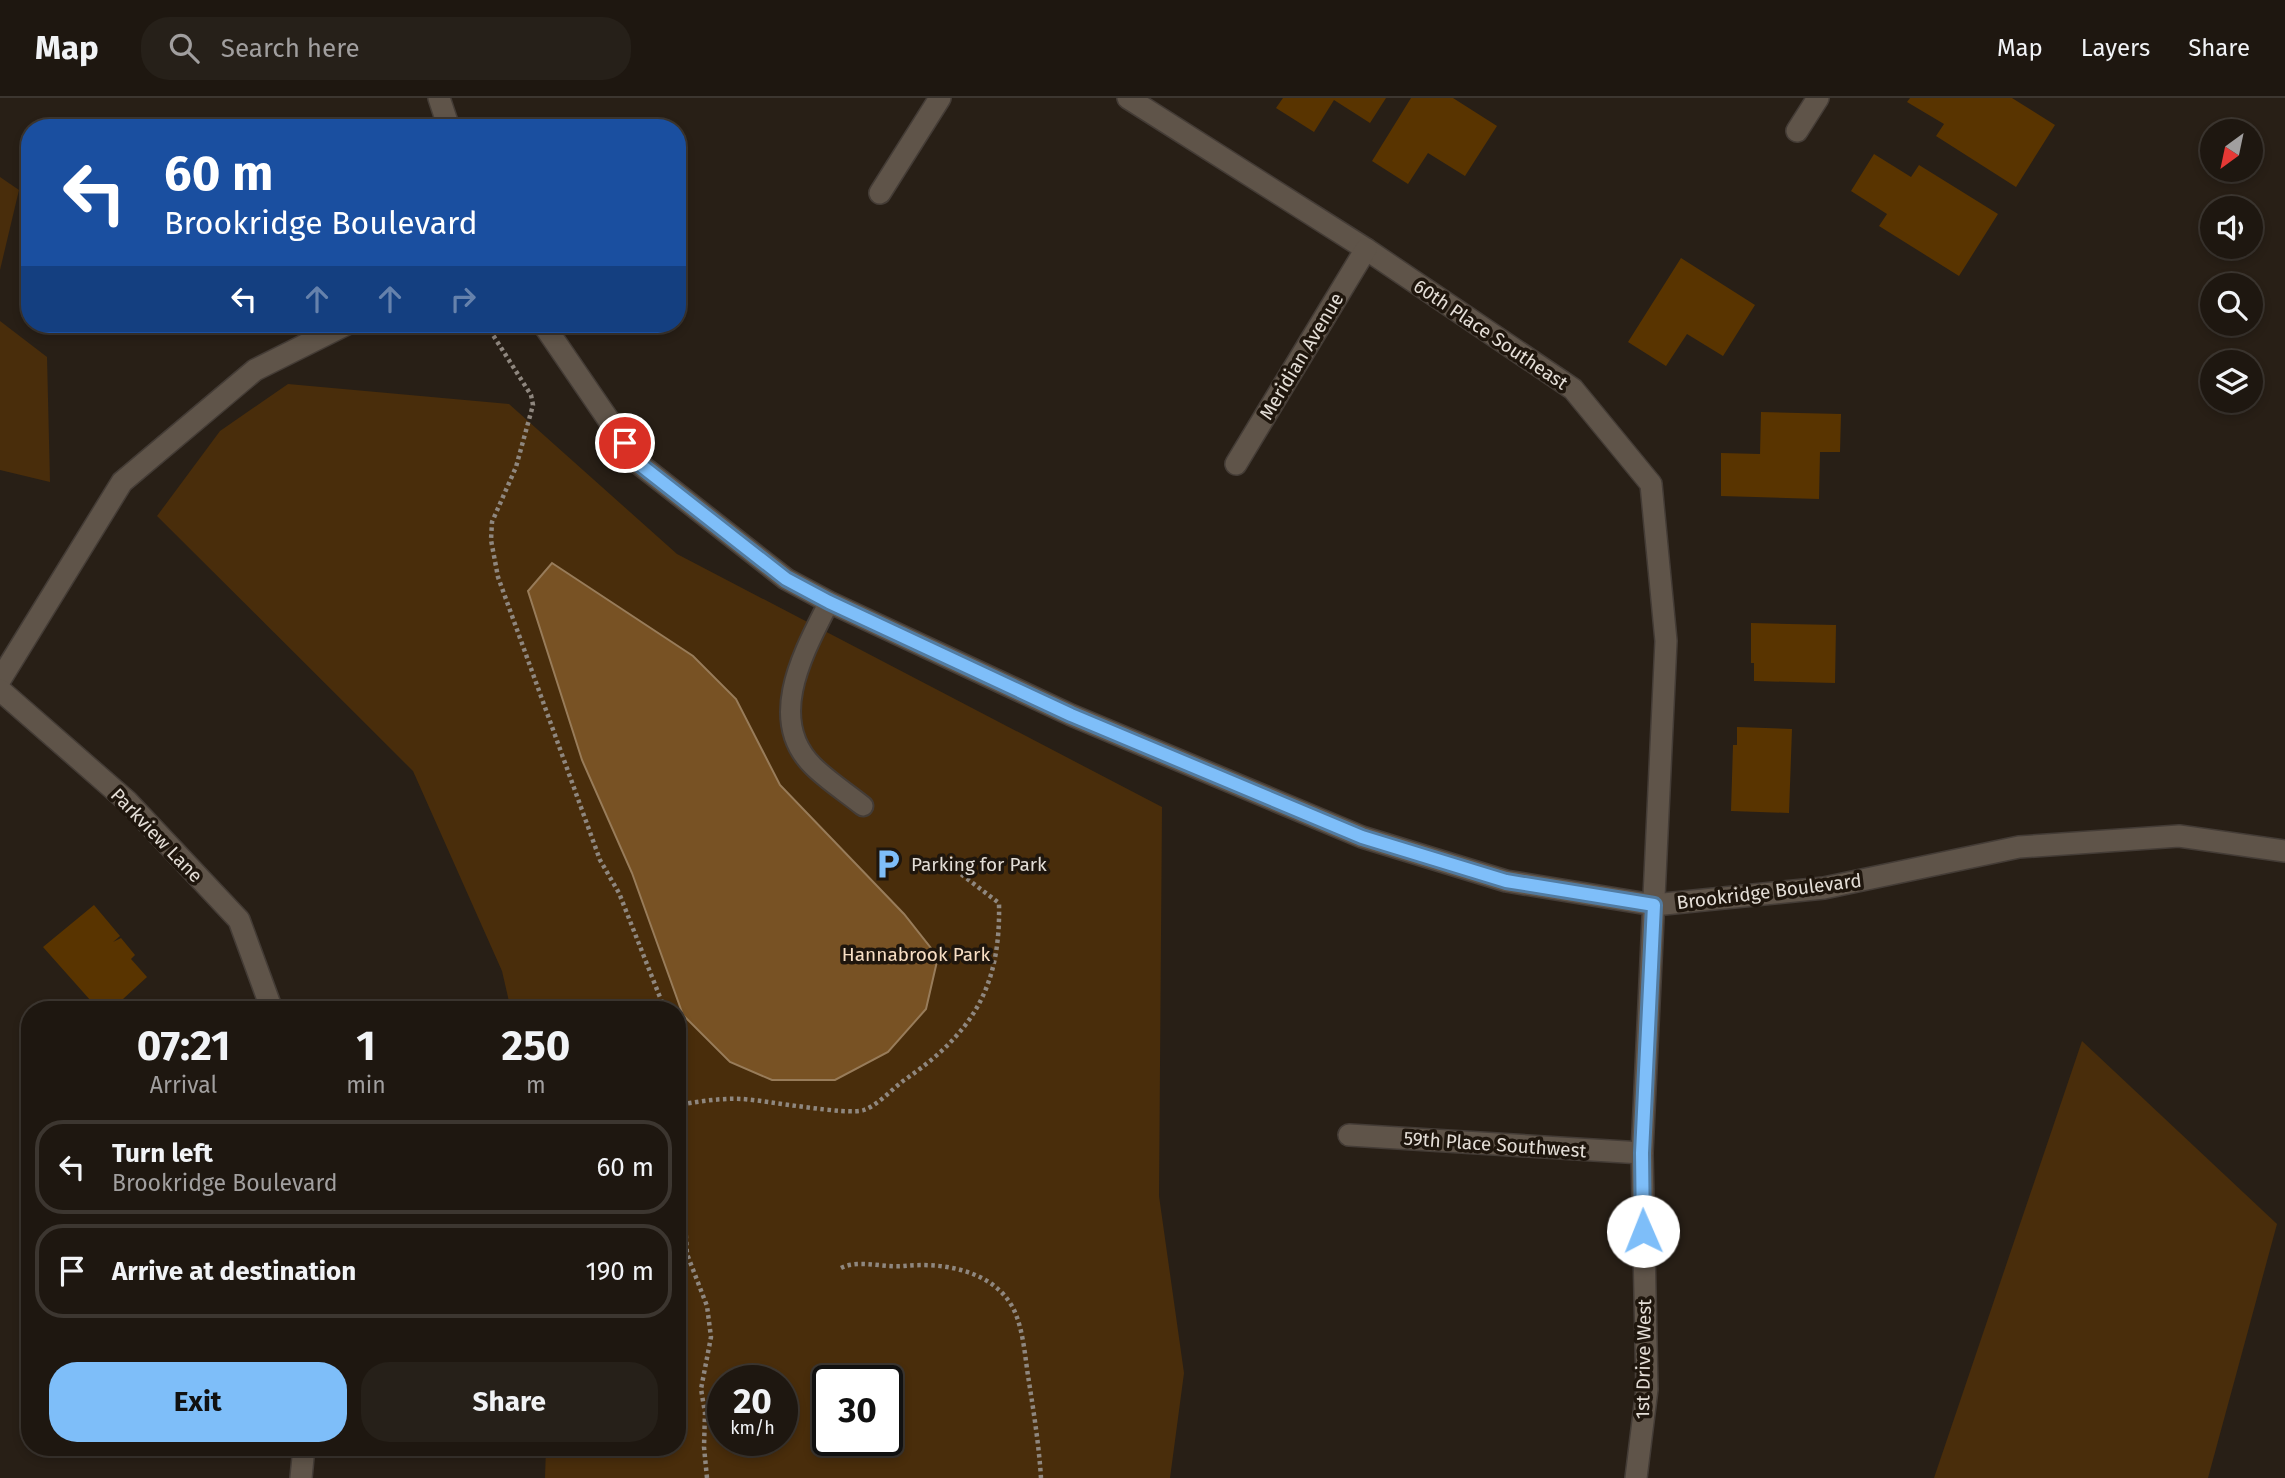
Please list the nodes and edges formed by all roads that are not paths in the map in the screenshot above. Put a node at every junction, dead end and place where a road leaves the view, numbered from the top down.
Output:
1 (439, 98) edge
2 (940, 98) edge
3 (1128, 98) edge
4 (1818, 98) edge
5 (446, 119) edge
6 (1797, 131) dead end
7 (880, 193) dead end
8 (1366, 249) junction
9 (329, 333) edge
10 (549, 333) edge
11 (1236, 464) dead end
12 (829, 602) junction
13 (0, 680) edge
14 (0, 690) edge
15 (863, 806) dead end
16 (2285, 851) edge
17 (1654, 905) junction
18 (269, 1001) edge
19 (1349, 1135) dead end
20 (1642, 1153) junction
21 (303, 1456) edge
22 (301, 1478) edge
23 (1636, 1478) edge

1 - 5 street
2 - 7 street
3 - 8 street, 60th Place Southeast
4 - 6 street
8 - 11 street, Meridian Avenue
8 - 17 street, 60th Place Southeast
9 - 13 street
10 - 12 street, Brookridge Boulevard
12 - 15 lane
12 - 17 street, Brookridge Boulevard
14 - 18 street, Parkview Lane
16 - 17 street, Brookridge Boulevard
17 - 20 street, 1st Drive West
19 - 20 street, 59th Place Southwest
20 - 23 street, 1st Drive West
21 - 22 street

